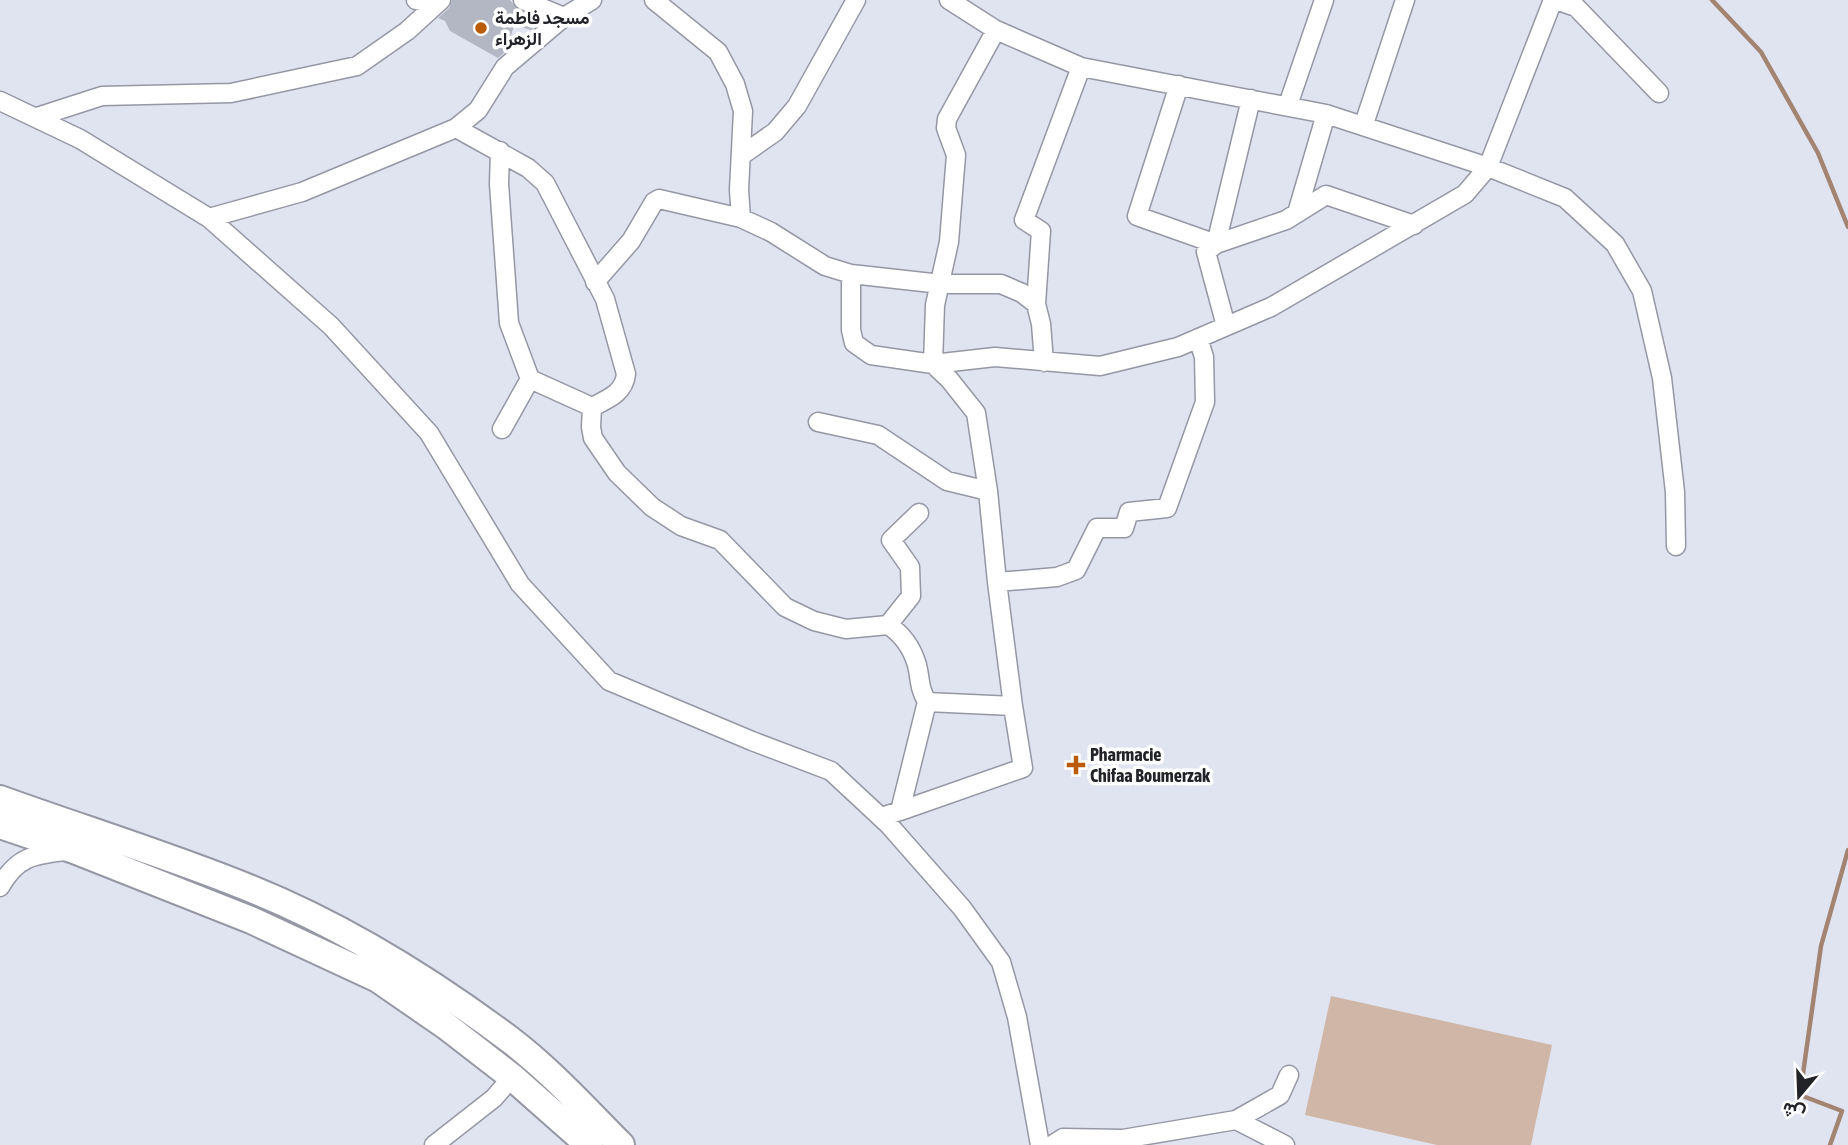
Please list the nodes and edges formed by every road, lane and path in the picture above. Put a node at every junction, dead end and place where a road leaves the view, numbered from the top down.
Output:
1 (415, 0) edge
2 (523, 0) edge
3 (592, 0) edge
4 (654, 0) edge
5 (856, 0) edge
6 (949, 0) edge
7 (1324, 0) edge
8 (1405, 0) edge
9 (1554, 0) edge
10 (438, 2) edge
11 (564, 17) junction
12 (996, 30) junction
13 (1081, 68) junction
14 (1179, 85) junction
15 (1659, 93) dead end
16 (1251, 99) junction
17 (0, 101) edge
18 (1288, 105) junction
19 (1326, 114) junction
20 (37, 117) junction
21 (1364, 124) junction
22 (456, 128) junction
23 (500, 151) junction
24 (742, 155) junction
25 (1488, 167) junction
26 (1297, 213) junction
27 (209, 218) junction
28 (741, 218) junction
29 (1414, 225) junction
30 (1216, 244) junction
31 (851, 274) junction
32 (595, 282) junction
33 (941, 284) junction
34 (1036, 304) junction
35 (1226, 326) junction
36 (1198, 338) junction
37 (1044, 362) junction
38 (933, 364) junction
39 (530, 380) junction
40 (592, 407) junction
41 (818, 422) dead end
42 (502, 429) dead end
43 (988, 491) junction
44 (919, 513) dead end
45 (1676, 546) dead end
46 (997, 582) junction
47 (888, 625) junction
48 (927, 702) junction
49 (1013, 706) junction
50 (0, 799) edge
51 (900, 811) junction
52 (881, 817) junction
53 (0, 825) edge
54 (74, 850) junction
55 (0, 887) edge
56 (1289, 1075) dead end
57 (512, 1077) junction
58 (1236, 1121) junction
59 (435, 1145) edge
60 (589, 1145) edge
61 (621, 1145) edge
62 (1041, 1145) edge
63 (1052, 1145) edge
64 (1285, 1145) edge

1 - 10 street
2 - 11 street
3 - 11 street
4 - 24 street
5 - 24 street
6 - 12 street
7 - 18 street
8 - 21 street
9 - 15 street
9 - 25 street
10 - 20 street
11 - 22 street
12 - 13 street
12 - 33 street
13 - 14 street
13 - 34 street
14 - 16 street
14 - 30 street
16 - 18 street
16 - 30 street
17 - 20 street
18 - 19 street
19 - 21 street
19 - 26 street
20 - 27 street
21 - 25 street
22 - 23 street
22 - 27 street
23 - 32 street
23 - 39 street
24 - 28 street
25 - 29 street
25 - 45 street
26 - 29 street
26 - 30 street
27 - 52 street
28 - 31 street
28 - 32 street
29 - 35 street
30 - 35 street
31 - 33 street
31 - 38 street
32 - 40 street
33 - 34 street
33 - 38 street
34 - 37 street
35 - 36 street
36 - 37 street
36 - 46 street
37 - 38 street
38 - 43 street
39 - 40 street
39 - 42 street
40 - 47 street
41 - 43 street
43 - 46 street
44 - 47 street
46 - 49 street
47 - 48 street
48 - 49 street
48 - 51 street
49 - 51 street
50 - 61 highway
51 - 52 street
52 - 62 street
53 - 54 highway
54 - 55 street
54 - 57 highway
56 - 58 street
57 - 59 street
57 - 60 highway
58 - 63 street
58 - 64 street

